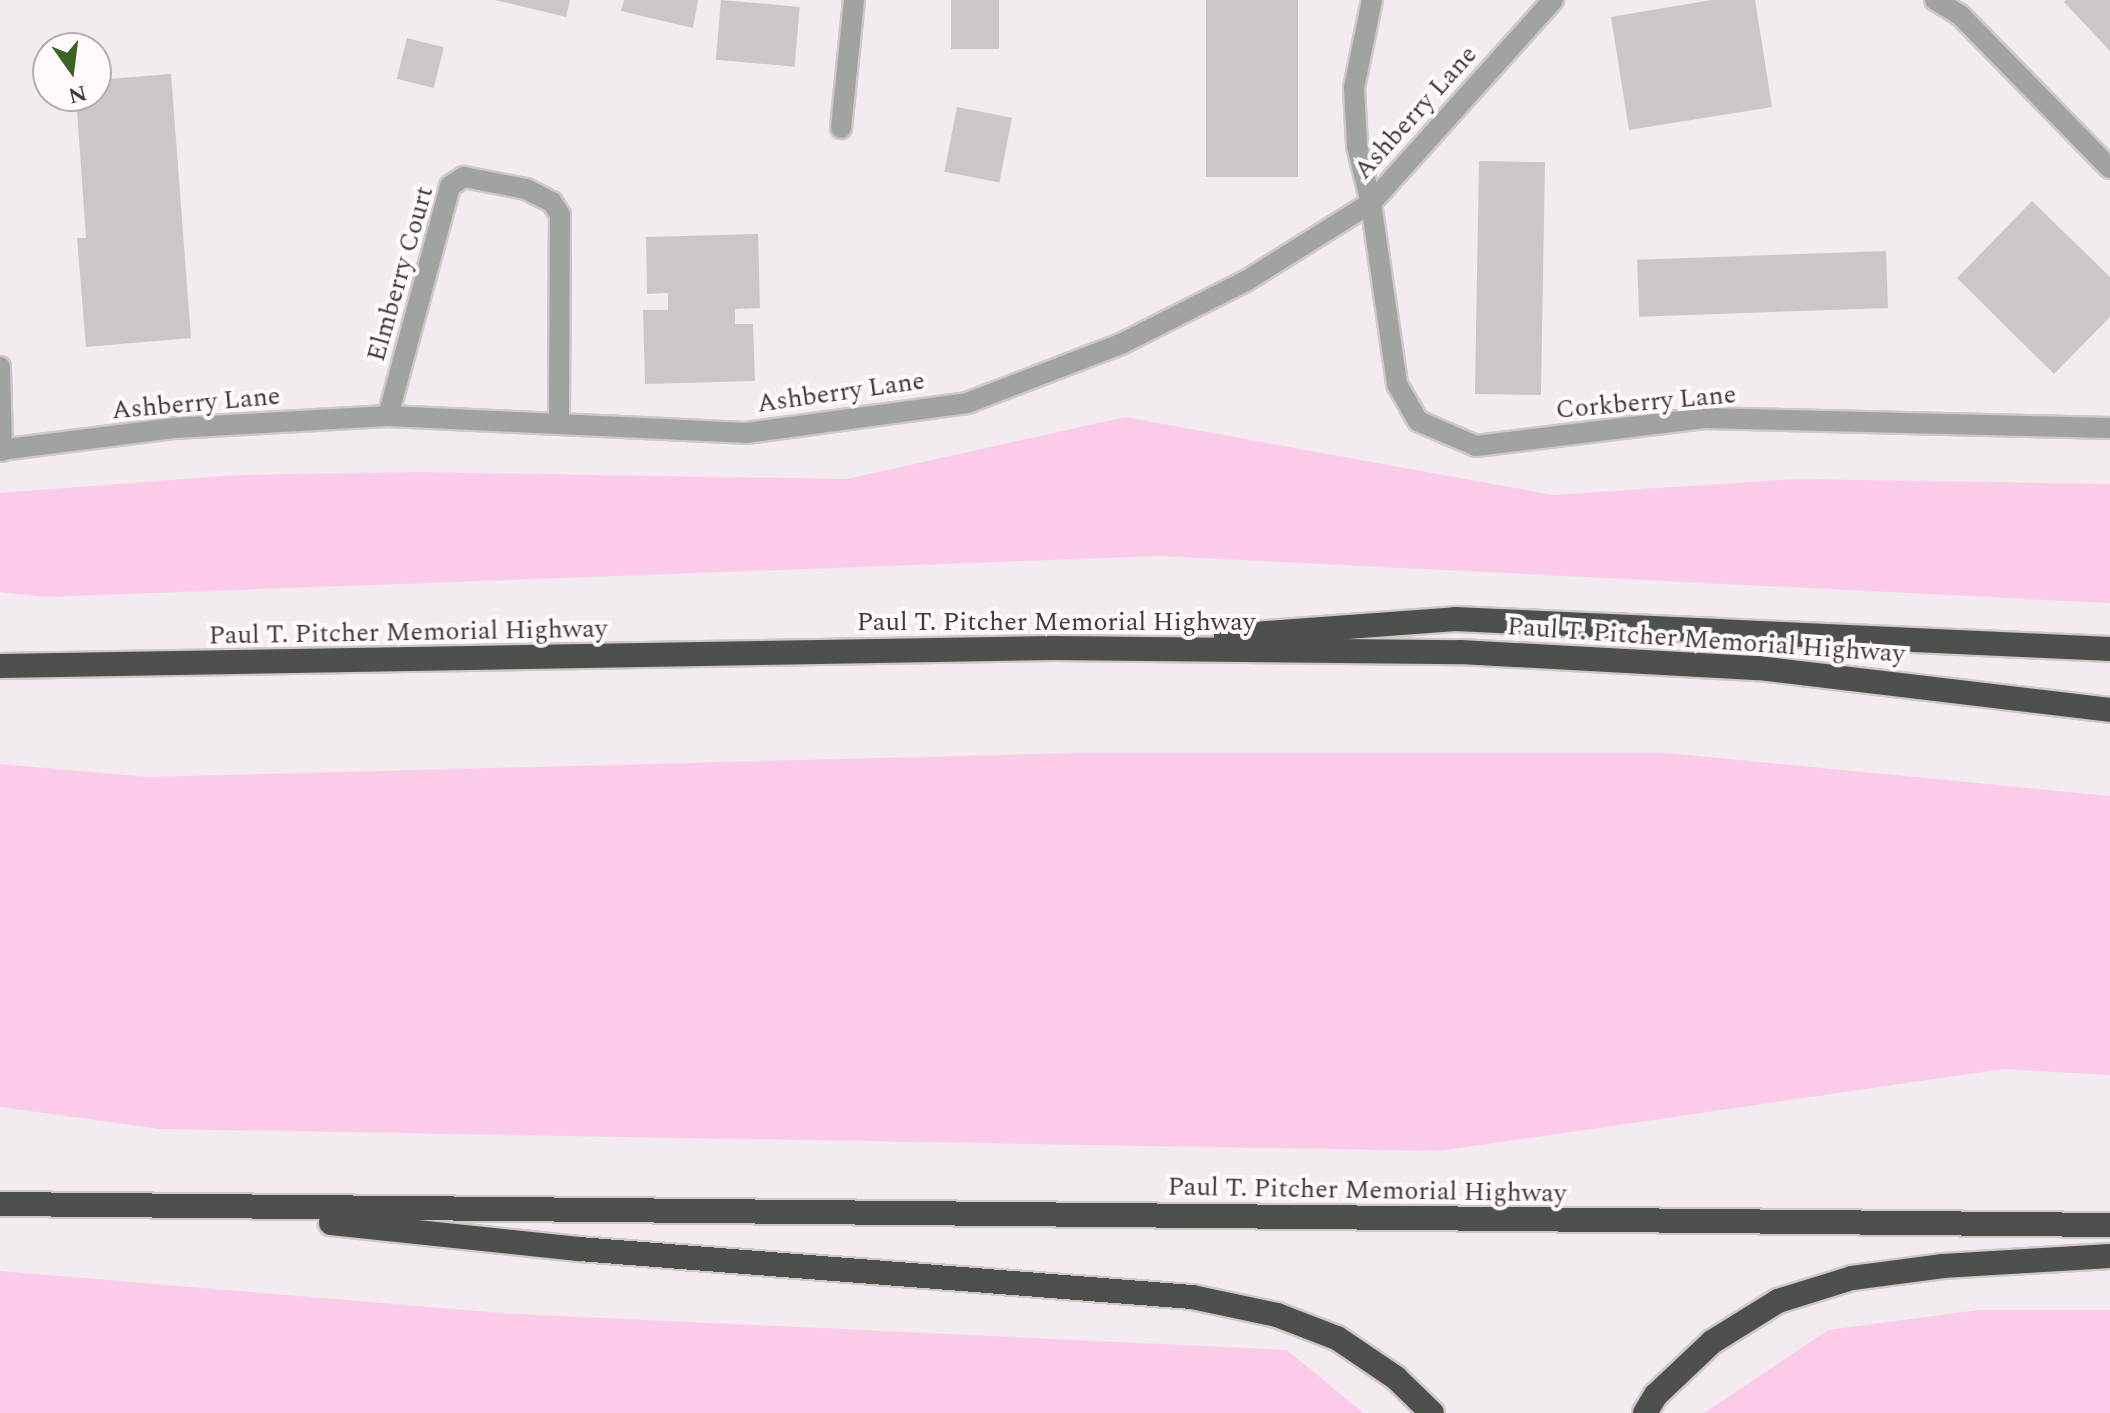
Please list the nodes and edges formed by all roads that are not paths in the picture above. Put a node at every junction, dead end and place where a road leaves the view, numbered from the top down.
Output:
1 (854, 0) edge
2 (1372, 0) edge
3 (1553, 0) edge
4 (1935, 0) edge
5 (841, 128) dead end
6 (2110, 168) edge
7 (1371, 203) junction
8 (0, 367) edge
9 (388, 416) junction
10 (559, 422) junction
11 (2110, 428) edge
12 (1, 450) edge
13 (1054, 648) junction
14 (2110, 649) edge
15 (0, 666) edge
16 (2110, 710) edge
17 (0, 1204) edge
18 (185, 1208) junction
19 (2110, 1225) edge
20 (2110, 1256) edge
21 (1432, 1413) edge
22 (1645, 1413) edge

1 - 5 street
2 - 7 street, Corkberry Lane
3 - 7 street, Ashberry Lane
4 - 6 street
7 - 10 street, Ashberry Lane
7 - 11 street, Corkberry Lane
8 - 12 street
9 - 10 street, Ashberry Lane
9 - 10 street, Elmberry Court
9 - 12 street, Ashberry Lane
13 - 14 highway
13 - 15 highway, Paul T. Pitcher Memorial Highway
13 - 16 highway, Paul T. Pitcher Memorial Highway
17 - 18 highway, Paul T. Pitcher Memorial Highway
18 - 19 highway, Paul T. Pitcher Memorial Highway
18 - 21 highway
20 - 22 highway

